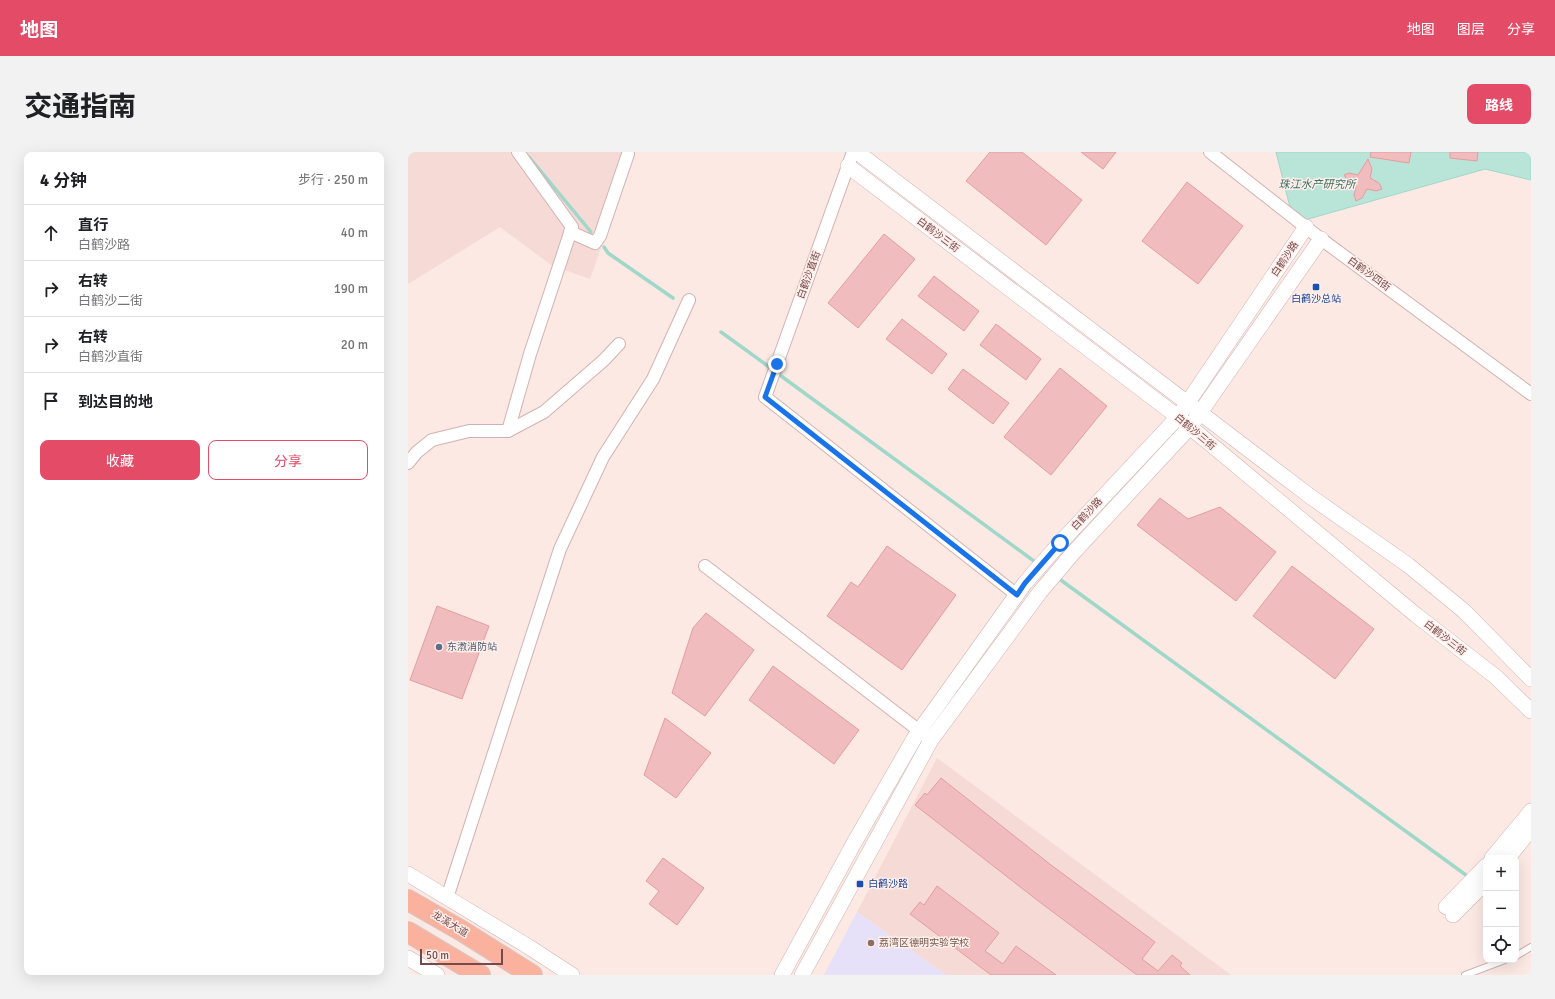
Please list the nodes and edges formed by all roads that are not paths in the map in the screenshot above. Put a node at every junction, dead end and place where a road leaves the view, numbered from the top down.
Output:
1 (518, 152) edge
2 (857, 152) edge
3 (1210, 152) edge
4 (628, 154) dead end
5 (850, 159) edge
6 (1306, 227) junction
7 (570, 232) junction
8 (1321, 239) junction
9 (689, 300) dead end
10 (619, 344) dead end
11 (1531, 394) edge
12 (1187, 403) junction
13 (1200, 413) junction
14 (1178, 417) junction
15 (1190, 427) junction
16 (508, 431) junction
17 (408, 463) edge
18 (705, 566) dead end
19 (1021, 589) junction
20 (1531, 679) edge
21 (1531, 711) edge
22 (919, 731) junction
23 (931, 740) junction
24 (1531, 811) edge
25 (1531, 829) edge
26 (1494, 855) edge
27 (1510, 855) edge
28 (1483, 870) edge
29 (408, 874) edge
30 (1483, 884) edge
31 (447, 898) junction
32 (408, 900) edge
33 (408, 932) edge
34 (1531, 948) edge
35 (1519, 954) edge
36 (408, 958) edge
37 (1497, 963) edge
38 (437, 975) edge
39 (480, 975) edge
40 (532, 975) edge
41 (572, 975) edge
42 (782, 975) edge
43 (802, 975) edge
44 (1465, 975) edge

1 - 7 street
2 - 12 street, 白鹤沙三街
3 - 6 street, 白鹤沙四街
4 - 7 street
5 - 14 street, 白鹤沙三街
5 - 19 street, 白鹤沙直街
6 - 8 street, 白鹤沙四街
6 - 12 street, 白鹤沙路
7 - 16 street
8 - 11 street, 白鹤沙四街
8 - 13 street, 白鹤沙路
9 - 31 street
10 - 16 street
12 - 13 street, 白鹤沙三街
12 - 14 street, 白鹤沙路
13 - 15 street, 白鹤沙路
13 - 20 street, 白鹤沙三街
14 - 15 street, 白鹤沙三街
14 - 19 street, 白鹤沙路
15 - 21 street, 白鹤沙三街
15 - 23 street, 白鹤沙路
16 - 17 street
18 - 22 street
19 - 22 street, 白鹤沙路
22 - 23 street
22 - 42 street, 白鹤沙路
23 - 43 street, 白鹤沙路
24 - 26 street
25 - 27 street
28 - 30 street
29 - 31 street
31 - 41 street
32 - 40 main road, 龙溪大道
33 - 39 main road
34 - 35 lane
36 - 38 street
37 - 44 lane

